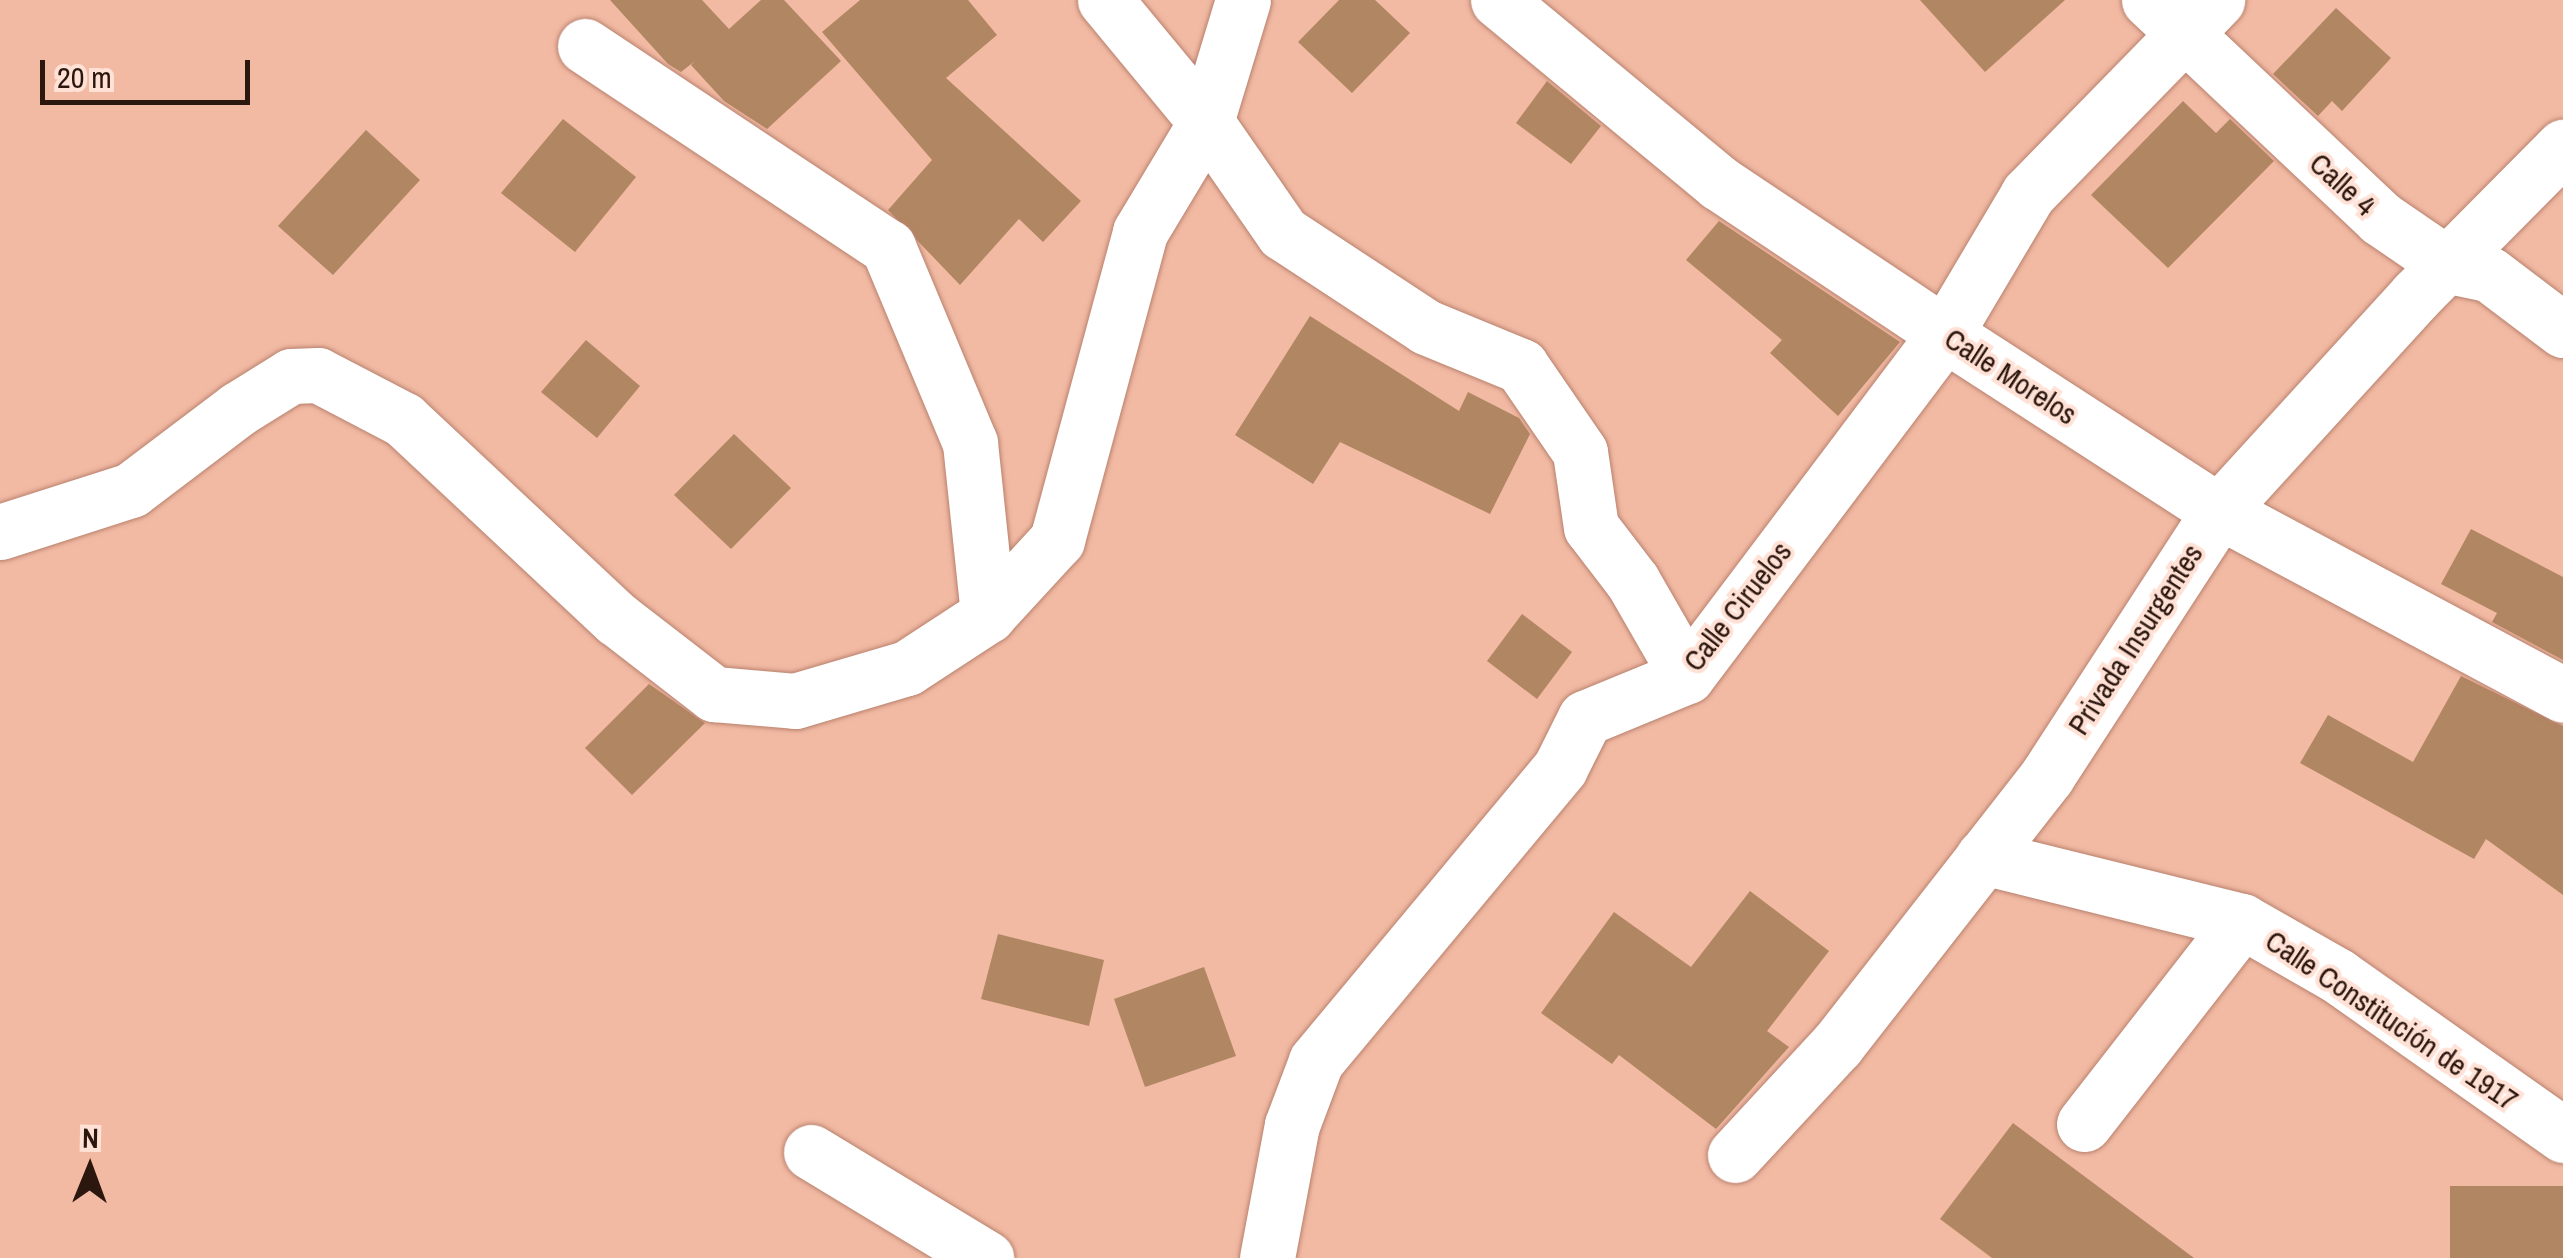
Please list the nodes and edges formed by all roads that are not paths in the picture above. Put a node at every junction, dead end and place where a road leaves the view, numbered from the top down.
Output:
1 (1105, 0) edge
2 (1244, 0) edge
3 (1498, 0) edge
4 (2183, 13) edge
5 (585, 46) dead end
6 (1206, 122) junction
7 (2563, 147) edge
8 (2450, 266) junction
9 (2563, 330) edge
10 (1945, 334) junction
11 (2219, 511) junction
12 (0, 532) edge
13 (988, 615) junction
14 (1687, 676) junction
15 (2563, 695) edge
16 (1983, 857) junction
17 (2242, 921) junction
18 (2084, 1124) dead end
19 (2563, 1136) edge
20 (810, 1152) dead end
21 (1735, 1155) dead end
22 (986, 1258) edge
23 (1267, 1258) edge

1 - 6 street
2 - 6 street
3 - 10 street, Calle Morelos
4 - 8 street, Calle 4
4 - 10 street, Calle Ciruelos
5 - 13 street
6 - 13 street
6 - 14 street
7 - 8 street, Privada Insurgentes
8 - 9 street, Calle 4
8 - 11 street, Privada Insurgentes
10 - 11 street, Calle Morelos
10 - 14 street, Calle Ciruelos
11 - 15 street, Calle Morelos
11 - 16 street, Privada Insurgentes
12 - 13 street
14 - 23 street, Calle Ciruelos
16 - 17 street, Calle Constitución de 1917
16 - 21 street, Privada Insurgentes
17 - 18 street
17 - 19 street, Calle Constitución de 1917
20 - 22 street

